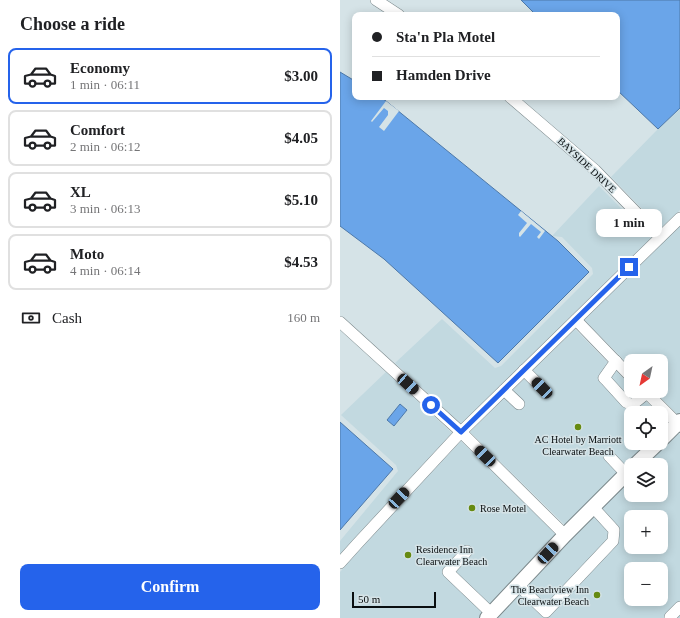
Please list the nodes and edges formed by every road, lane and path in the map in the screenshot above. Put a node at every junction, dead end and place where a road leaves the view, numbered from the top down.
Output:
1 (376, 0) edge
2 (395, 12) edge
3 (513, 100) edge
4 (680, 218) edge
5 (660, 237) junction
6 (576, 320) junction
7 (340, 322) edge
8 (616, 361) junction
9 (524, 370) junction
10 (624, 370) edge
11 (542, 388) dead end
12 (504, 390) junction
13 (640, 398) edge
14 (652, 398) edge
15 (519, 404) dead end
16 (679, 424) edge
17 (461, 432) junction
18 (668, 434) edge
19 (651, 450) edge
20 (609, 456) dead end
21 (643, 458) edge
22 (624, 466) edge
23 (624, 477) edge
24 (593, 507) junction
25 (565, 535) junction
26 (467, 551) dead end
27 (340, 563) edge
28 (518, 585) junction
29 (680, 607) edge
30 (548, 615) edge
31 (489, 616) edge
32 (670, 617) edge

1 - 2 street
3 - 5 street, BAYSIDE DRIVE
4 - 5 street
5 - 6 street
6 - 8 street
6 - 9 street
7 - 17 street
8 - 10 street
8 - 13 street
9 - 11 street
9 - 12 street
12 - 15 street
12 - 17 street
14 - 16 street
16 - 18 main road
17 - 25 street
17 - 27 street
19 - 21 main road
20 - 22 street
23 - 24 main road
24 - 25 main road
24 - 30 street
25 - 28 main road
26 - 31 street
28 - 30 street
28 - 31 main road
29 - 32 street

